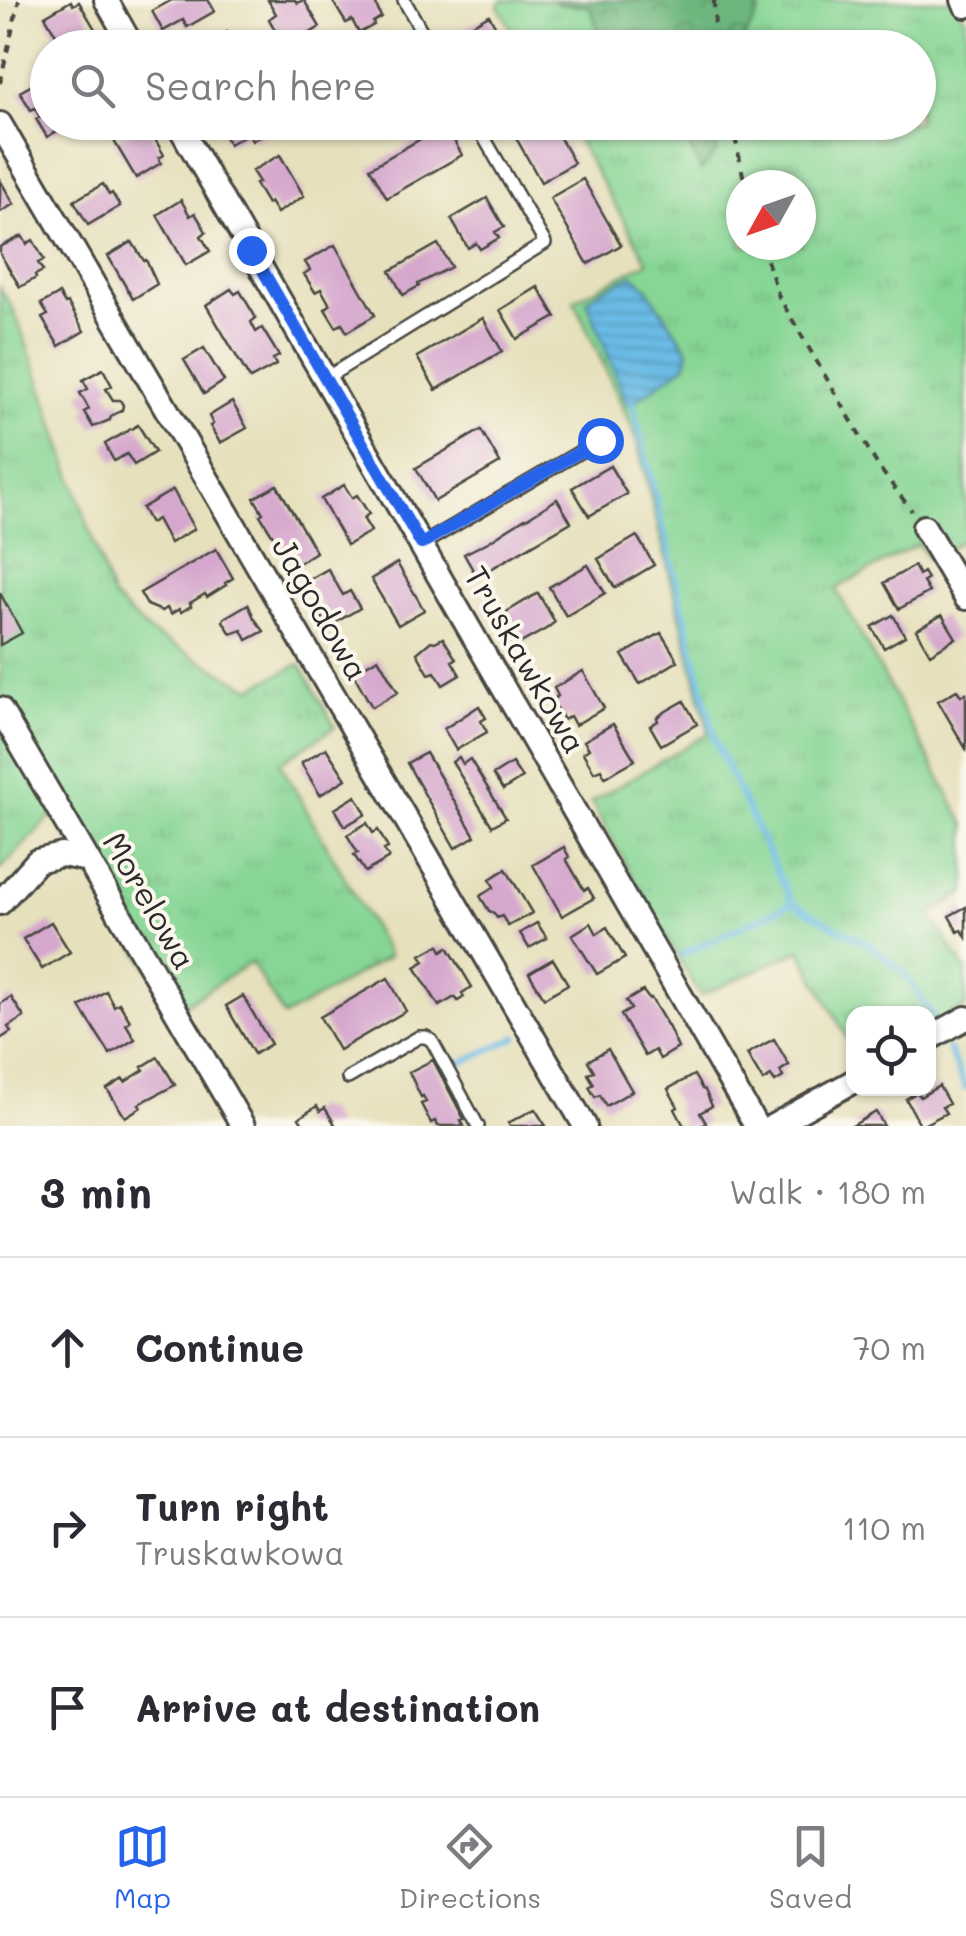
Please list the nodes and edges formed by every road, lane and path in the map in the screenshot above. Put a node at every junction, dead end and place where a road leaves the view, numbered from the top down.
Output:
1 (19, 0) edge
2 (106, 0) edge
3 (404, 0) edge
4 (714, 0) edge
5 (123, 30) edge
6 (421, 30) edge
7 (715, 30) edge
8 (0, 83) edge
9 (0, 124) edge
10 (187, 140) edge
11 (485, 140) edge
12 (735, 140) edge
13 (741, 170) edge
14 (767, 260) edge
15 (326, 378) junction
16 (600, 440) dead end
17 (924, 527) joint
18 (421, 544) junction
19 (966, 598) edge
20 (0, 709) edge
21 (88, 860) junction
22 (0, 904) edge
23 (966, 1018) edge
24 (936, 1035) edge
25 (348, 1078) dead end
26 (846, 1085) edge
27 (243, 1126) edge
28 (478, 1126) edge
29 (585, 1126) edge
30 (756, 1126) edge
31 (773, 1126) edge

1 - 8 path
2 - 5 street
3 - 6 lane
4 - 7 path
9 - 29 street, Jagodowa
10 - 15 street, Truskawkowa
11 - 15 lane
12 - 13 path
14 - 17 path
15 - 18 street, Truskawkowa
16 - 18 lane
17 - 19 street
18 - 30 street, Truskawkowa
20 - 21 street, Morelowa
21 - 22 street
21 - 27 street, Morelowa
23 - 24 street
25 - 28 lane
26 - 31 street

